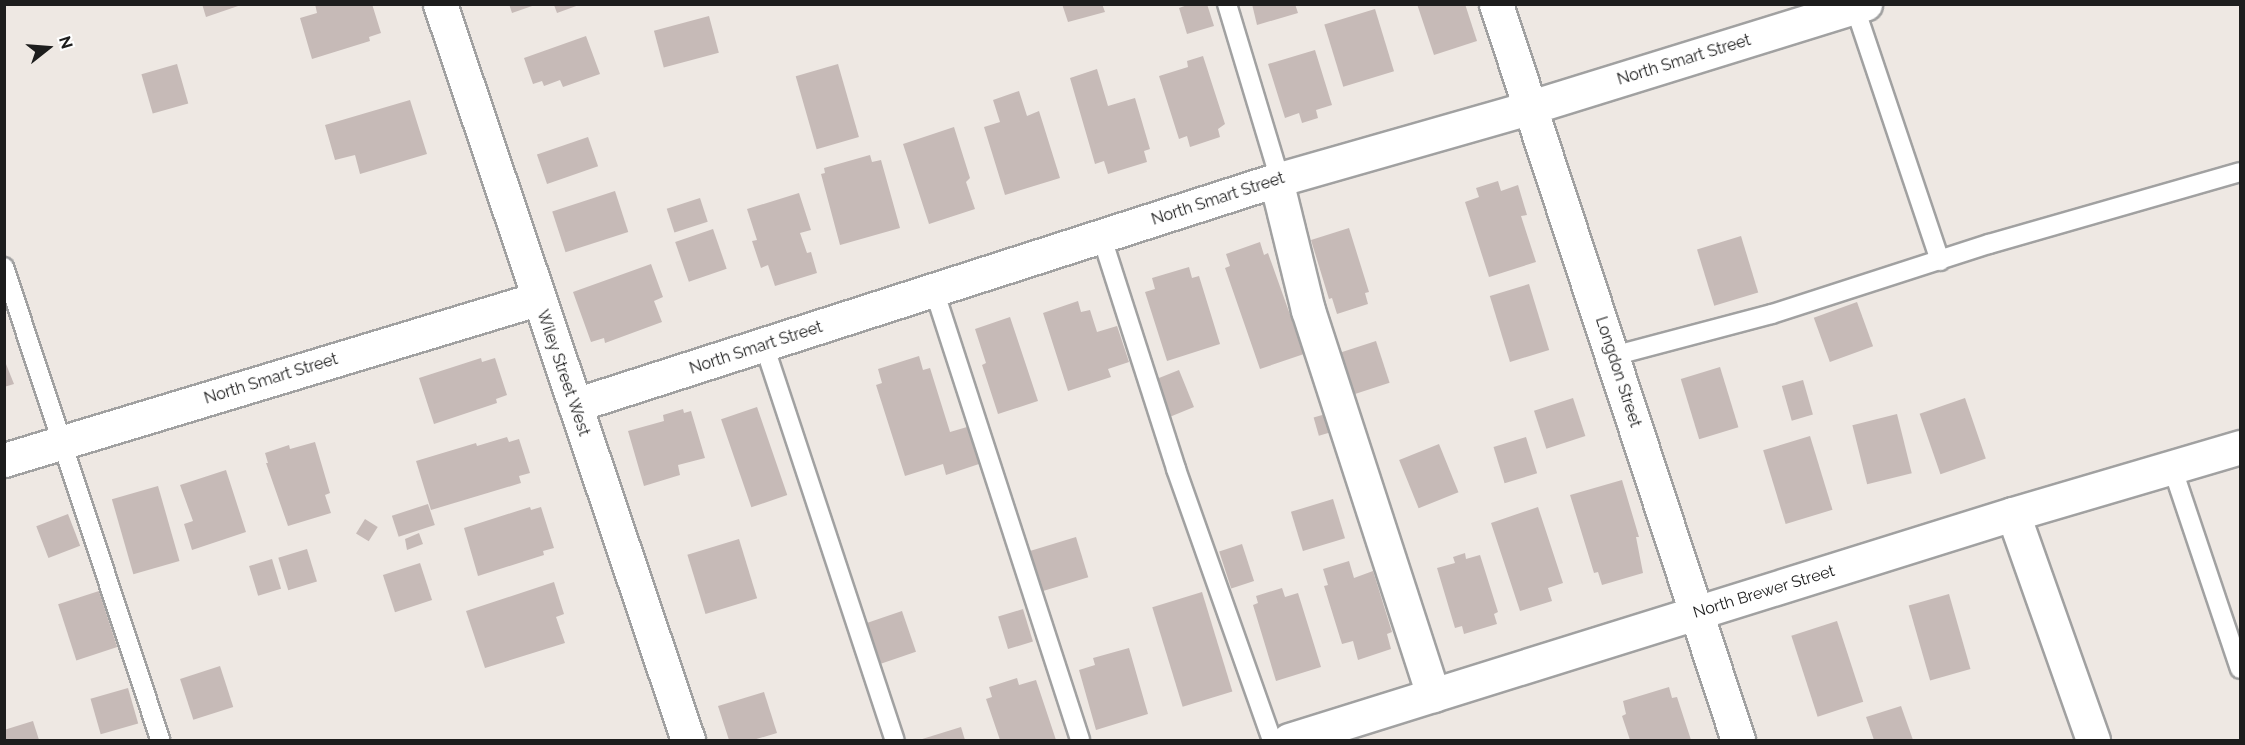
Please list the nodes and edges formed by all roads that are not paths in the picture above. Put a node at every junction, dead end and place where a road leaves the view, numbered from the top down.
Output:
1 (440, 4) edge
2 (1227, 4) edge
3 (1496, 4) edge
4 (1860, 6) edge
5 (1528, 108) junction
6 (2241, 172) edge
7 (1278, 180) junction
8 (1102, 238) junction
9 (1940, 261) junction
10 (4, 267) edge
11 (934, 290) junction
12 (537, 299) junction
13 (764, 345) junction
14 (1613, 356) junction
15 (575, 405) junction
16 (63, 442) junction
17 (2241, 447) edge
18 (4, 460) edge
19 (2172, 467) junction
20 (2013, 514) junction
21 (1696, 613) junction
22 (2241, 669) edge
23 (1432, 695) junction
24 (160, 741) edge
25 (688, 741) edge
26 (895, 741) edge
27 (1080, 741) edge
28 (1272, 741) edge
29 (1289, 741) edge
30 (1738, 741) edge
31 (2092, 741) edge

1 - 12 street, Wiley Street West
2 - 7 lane
3 - 5 street, Longdon Street
4 - 5 street, North Smart Street
4 - 9 lane
5 - 7 street, North Smart Street
5 - 14 street, Longdon Street
6 - 9 lane
7 - 8 street, North Smart Street
7 - 23 street
8 - 11 street, North Smart Street
8 - 28 lane
9 - 14 lane
10 - 16 lane
11 - 13 street, North Smart Street
11 - 27 lane
12 - 15 street, Wiley Street West
12 - 16 street, North Smart Street
13 - 15 street, North Smart Street
13 - 26 lane
14 - 21 street, Longdon Street
15 - 25 street, Wiley Street West
16 - 18 street, North Smart Street
16 - 24 lane
17 - 19 street, North Brewer Street
19 - 20 street, North Brewer Street
19 - 22 lane
20 - 21 street, North Brewer Street
20 - 31 street
21 - 23 street, North Brewer Street
21 - 30 street, Longdon Street
23 - 29 street, North Brewer Street

